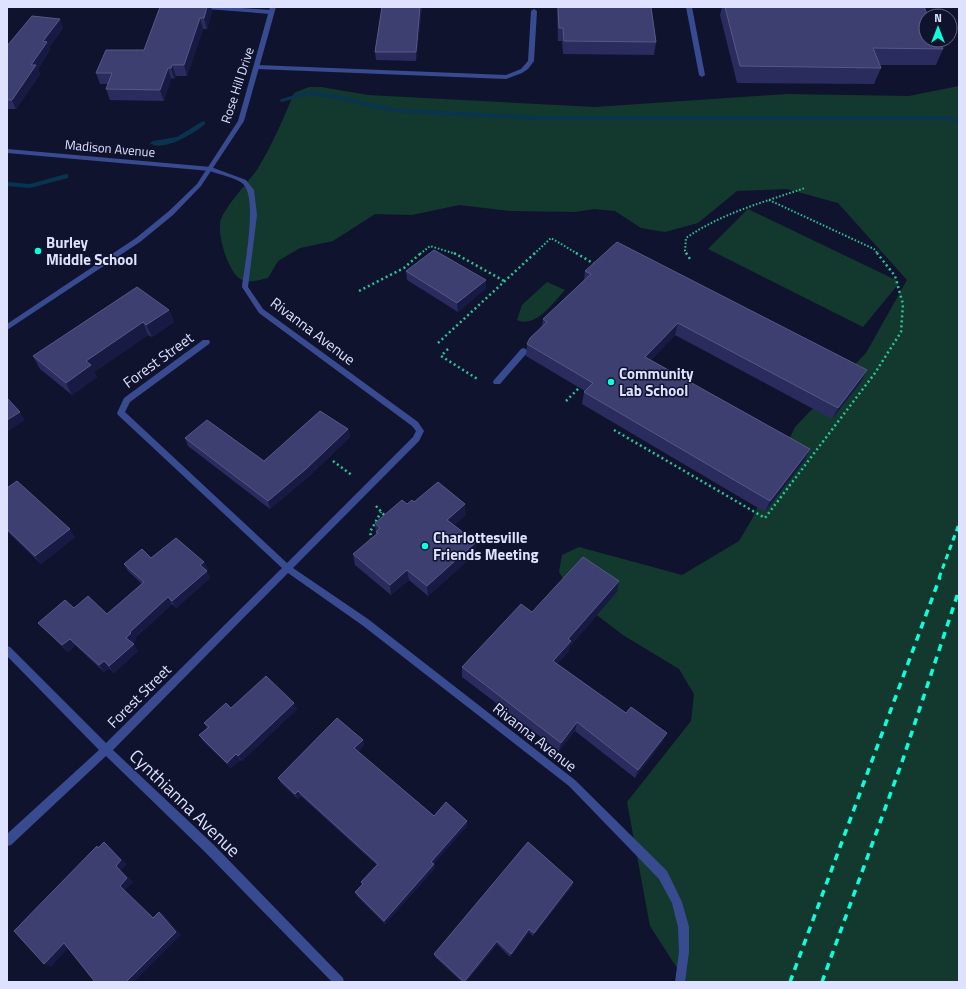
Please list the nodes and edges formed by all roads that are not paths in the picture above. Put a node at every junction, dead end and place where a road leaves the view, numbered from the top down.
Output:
1 (207, 7) edge
2 (689, 7) edge
3 (222, 8) edge
4 (272, 9) edge
5 (534, 11) dead end
6 (257, 67) junction
7 (702, 75) dead end
8 (7, 151) edge
9 (211, 169) junction
10 (7, 328) edge
11 (206, 342) dead end
12 (524, 351) dead end
13 (496, 382) dead end
14 (416, 439) joint
15 (287, 568) junction
16 (7, 650) edge
17 (106, 750) junction
18 (7, 841) edge
19 (339, 982) edge
20 (680, 982) edge

1 - 3 street
2 - 7 street
3 - 4 street
4 - 6 street, Rose Hill Drive
5 - 6 street
6 - 9 street, Rose Hill Drive
8 - 9 street, Madison Avenue
9 - 10 street, Rose Hill Drive
9 - 14 street, Rivanna Avenue
11 - 15 street, Forest Street
12 - 13 street
14 - 15 street, Forest Street
15 - 17 street, Forest Street
15 - 20 street, Rivanna Avenue
16 - 17 street, Cynthianna Avenue
17 - 18 street, Forest Street
17 - 19 street, Cynthianna Avenue

